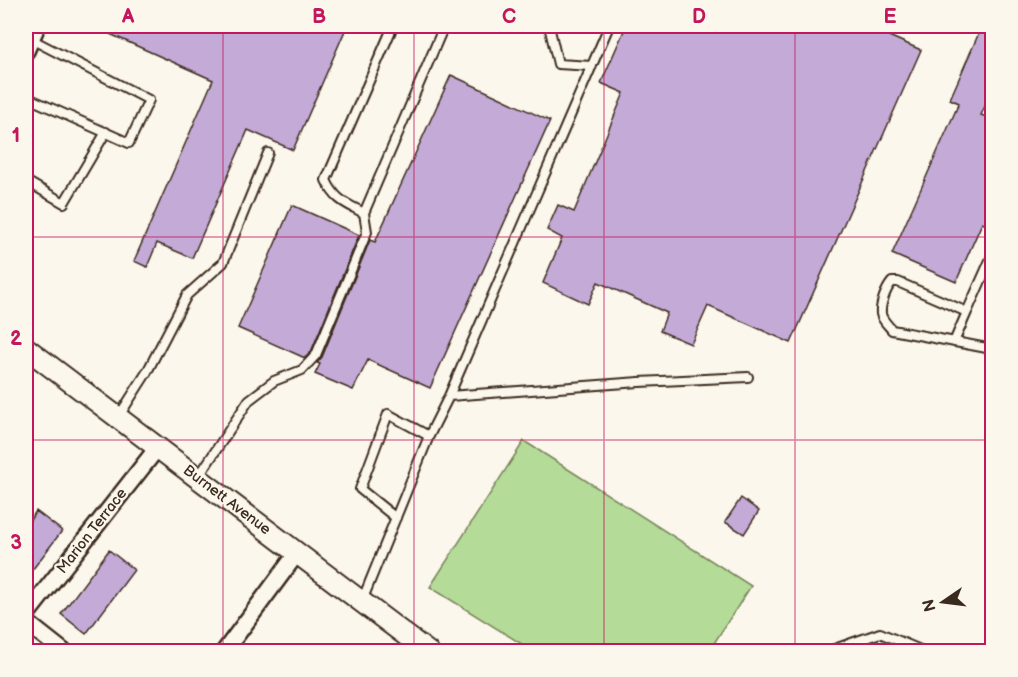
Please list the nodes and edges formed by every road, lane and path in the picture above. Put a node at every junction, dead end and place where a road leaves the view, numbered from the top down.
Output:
1 (393, 26) edge
2 (444, 26) edge
3 (543, 26) edge
4 (609, 26) edge
5 (551, 28) edge
6 (31, 38) edge
7 (592, 66) junction
8 (26, 97) edge
9 (106, 132) junction
10 (268, 153) dead end
11 (26, 181) edge
12 (364, 213) junction
13 (993, 256) edge
14 (966, 312) junction
15 (954, 342) junction
16 (26, 348) edge
17 (993, 349) edge
18 (748, 377) dead end
19 (448, 396) junction
20 (119, 418) junction
21 (429, 436) junction
22 (158, 447) junction
23 (198, 477) junction
24 (396, 518) junction
25 (297, 552) junction
26 (362, 601) junction
27 (26, 615) edge
28 (26, 622) edge
29 (64, 651) edge
30 (224, 651) edge
31 (428, 651) edge
32 (826, 651) edge
33 (925, 651) edge

1 - 12 lane
2 - 12 lane
3 - 5 lane
4 - 7 lane
5 - 7 lane
6 - 9 lane
7 - 19 lane
8 - 9 lane
9 - 11 lane
10 - 20 lane
12 - 23 lane
13 - 14 lane
14 - 15 lane
14 - 15 lane
15 - 17 lane
16 - 20 street, Burnett Avenue
18 - 19 lane
19 - 21 lane
20 - 22 street, Burnett Avenue
21 - 24 lane
21 - 24 lane
22 - 23 street, Burnett Avenue
22 - 27 street, Marion Terrace
23 - 25 street, Burnett Avenue
24 - 26 lane
25 - 26 street, Burnett Avenue
25 - 30 street
26 - 31 street, Burnett Avenue
28 - 29 street
32 - 33 lane

